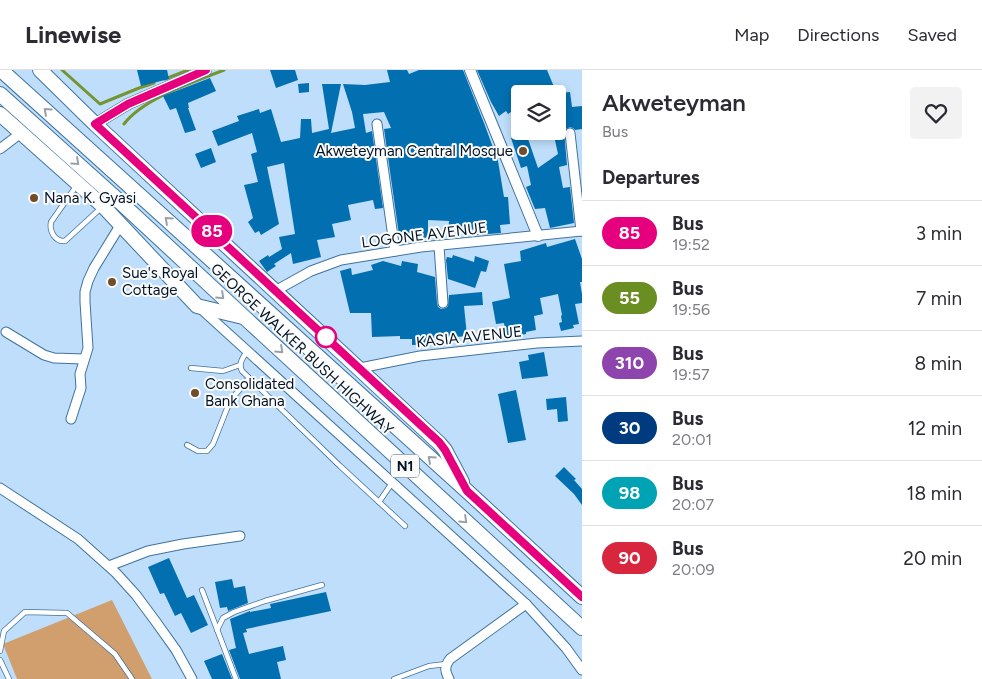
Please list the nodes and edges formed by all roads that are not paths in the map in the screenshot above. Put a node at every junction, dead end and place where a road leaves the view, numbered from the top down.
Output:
1 (1, 70) edge
2 (40, 70) edge
3 (206, 70) edge
4 (470, 70) edge
5 (0, 94) edge
6 (0, 114) edge
7 (95, 124) junction
8 (377, 124) dead end
9 (21, 133) junction
10 (570, 133) dead end
11 (0, 149) edge
12 (78, 184) junction
13 (103, 206) junction
14 (121, 224) junction
15 (582, 231) edge
16 (538, 236) junction
17 (439, 246) junction
18 (396, 252) junction
19 (275, 291) junction
20 (443, 303) dead end
21 (198, 306) junction
22 (244, 318) junction
23 (6, 332) dead end
24 (582, 341) edge
25 (247, 351) junction
26 (84, 359) junction
27 (240, 365) junction
28 (191, 368) dead end
29 (360, 368) junction
30 (248, 378) junction
31 (71, 419) dead end
32 (187, 445) dead end
33 (392, 483) junction
34 (0, 488) edge
35 (467, 491) junction
36 (379, 502) junction
37 (405, 526) dead end
38 (240, 536) dead end
39 (109, 566) junction
40 (322, 585) dead end
41 (202, 590) dead end
42 (582, 597) edge
43 (526, 604) junction
44 (566, 614) junction
45 (582, 628) edge
46 (217, 630) junction
47 (582, 638) edge
48 (0, 651) edge
49 (0, 660) edge
50 (446, 664) junction
51 (582, 670) edge
52 (9, 679) edge
53 (132, 679) edge
54 (192, 679) edge
55 (236, 679) edge
56 (394, 679) edge
57 (449, 679) edge

35 -> 1 highway, GEORGE WALKER BUSH HIGHWAY / N1
2 - 7 highway
3 - 7 street
4 - 16 street
5 -> 22 highway, GEORGE WALKER BUSH HIGHWAY / N1
6 - 9 highway
7 - 19 highway
8 - 18 street
9 - 11 street
9 - 12 highway
10 - 15 street
12 - 13 highway
12 - 13 lane
13 - 14 highway
14 - 21 highway
14 - 26 street
15 - 16 street, LOGONE AVENUE
16 - 17 street, LOGONE AVENUE
17 - 18 street, LOGONE AVENUE
17 - 20 street
18 - 19 street, LOGONE AVENUE
19 - 29 highway
21 - 22 highway
21 - 25 street
22 -> 44 highway, GEORGE WALKER BUSH HIGHWAY / N1
23 - 26 street
24 - 29 street, KASIA AVENUE
25 - 27 lane
25 - 33 street
26 - 31 street
27 - 28 lane
27 - 30 lane
29 - 35 highway
30 - 32 lane
30 - 36 lane
33 - 36 lane
33 - 43 street
34 - 39 street
35 - 42 highway, GEORGE WALKER BUSH HIGHWAY / N1
36 - 37 lane
38 - 39 street
39 - 54 street
40 - 46 lane
41 - 46 lane
43 - 50 street
43 - 51 street
44 - 45 highway, GEORGE WALKER BUSH HIGHWAY / N1
44 - 47 highway
46 - 55 lane
48 - 53 lane
49 - 52 lane
50 - 56 lane
50 - 57 street

